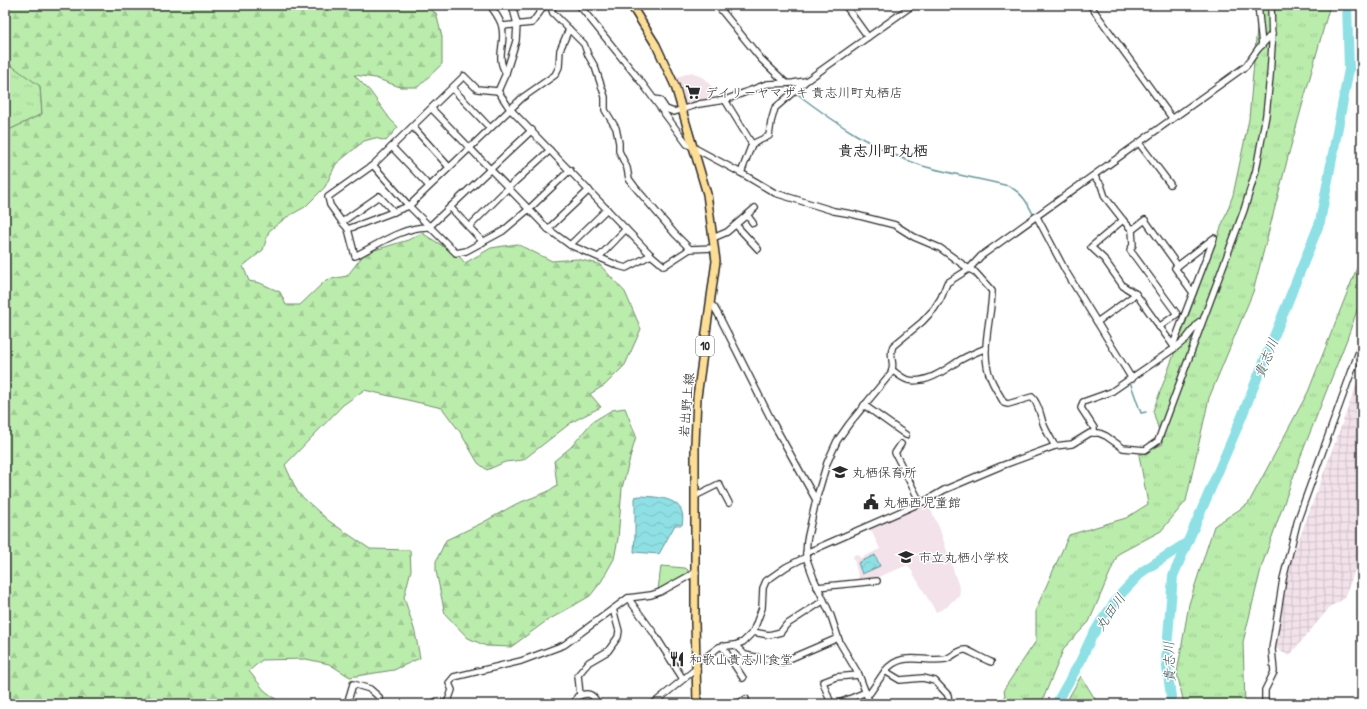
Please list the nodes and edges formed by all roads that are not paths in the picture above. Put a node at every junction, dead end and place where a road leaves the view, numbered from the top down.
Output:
1 (490, 5) edge
2 (512, 5) edge
3 (545, 5) edge
4 (550, 5) edge
5 (579, 5) edge
6 (631, 5) edge
7 (717, 5) edge
8 (845, 5) edge
9 (913, 5) edge
10 (1090, 5) edge
11 (1258, 5) edge
12 (1271, 5) edge
13 (517, 24) junction
14 (502, 26) junction
15 (569, 29) junction
16 (1272, 34) junction
17 (868, 37) junction
18 (1262, 45) junction
19 (506, 73) junction
20 (806, 81) junction
21 (786, 83) junction
22 (452, 88) junction
23 (498, 91) junction
24 (654, 99) junction
25 (726, 100) junction
26 (432, 109) junction
27 (510, 109) junction
28 (681, 109) junction
29 (1172, 118) junction
30 (412, 128) junction
31 (490, 128) junction
32 (532, 130) junction
33 (1140, 143) junction
34 (752, 144) junction
35 (692, 146) junction
36 (392, 147) junction
37 (469, 147) junction
38 (550, 150) junction
39 (372, 165) junction
40 (450, 167) junction
41 (490, 169) junction
42 (570, 170) junction
43 (741, 173) junction
44 (1094, 176) junction
45 (1170, 184) dead end
46 (429, 186) junction
47 (508, 188) junction
48 (590, 190) junction
49 (409, 206) junction
50 (450, 207) junction
51 (755, 208) dead end
52 (529, 209) junction
53 (607, 209) junction
54 (394, 212) junction
55 (746, 215) junction
56 (1037, 217) junction
57 (1123, 220) junction
58 (342, 222) junction
59 (753, 223) dead end
60 (736, 225) junction
61 (429, 227) junction
62 (469, 228) junction
63 (348, 229) junction
64 (548, 229) junction
65 (626, 229) junction
66 (1132, 230) junction
67 (713, 238) junction
68 (483, 242) junction
69 (570, 244) junction
70 (714, 248) junction
71 (690, 249) junction
72 (758, 250) dead end
73 (651, 255) junction
74 (599, 257) junction
75 (1178, 266) junction
76 (969, 269) junction
77 (1193, 293) junction
78 (1136, 294) junction
79 (710, 304) junction
80 (1188, 305) junction
81 (1177, 314) junction
82 (1203, 318) junction
83 (1096, 322) junction
84 (1159, 327) junction
85 (1362, 344) edge
86 (1174, 346) junction
87 (986, 348) junction
88 (892, 370) junction
89 (1132, 379) junction
90 (864, 405) junction
91 (1094, 433) junction
92 (906, 434) dead end
93 (901, 444) dead end
94 (1055, 446) junction
95 (695, 496) junction
96 (816, 500) junction
97 (920, 502) junction
98 (728, 503) dead end
99 (806, 555) junction
100 (696, 572) junction
101 (876, 581) dead end
102 (817, 587) junction
103 (628, 598) junction
104 (823, 601) junction
105 (612, 609) junction
106 (753, 632) junction
107 (838, 638) junction
108 (735, 645) junction
109 (722, 646) junction
110 (991, 662) dead end
111 (696, 665) junction
112 (885, 671) junction
113 (859, 675) junction
114 (743, 678) dead end
115 (683, 679) junction
116 (866, 694) junction
117 (580, 695) junction
118 (746, 699) dead end
119 (699, 703) edge
120 (347, 704) edge
121 (380, 704) edge
122 (432, 704) edge
123 (448, 704) edge
124 (574, 704) edge
125 (598, 704) edge
126 (653, 704) edge
127 (737, 704) edge
128 (831, 704) edge
129 (837, 704) edge
130 (870, 704) edge
131 (949, 704) edge
132 (1265, 704) edge

1 - 14 street
2 - 13 street
3 - 13 street
4 - 15 street
5 - 24 street
6 - 28 main road, 岩出野上線 / 10
7 - 21 street
8 - 17 street
9 - 17 street
10 - 29 street
11 - 18 street
12 - 16 street
13 - 14 street
13 - 19 street
14 - 19 street
15 - 27 street
15 - 71 street
16 - 18 street
16 - 82 street
17 - 20 street
18 - 29 street
19 - 23 street
20 - 21 street
20 - 34 street
21 - 25 street
22 - 23 street
22 - 26 street
22 - 31 street
23 - 27 street
24 - 28 street
24 - 35 street
25 - 28 street
25 - 34 street
26 - 30 street
26 - 37 street
27 - 31 street
27 - 32 street
28 - 35 main road, 岩出野上線 / 10
29 - 33 street
30 - 36 street
30 - 40 street
31 - 37 street
32 - 38 street
32 - 41 street
33 - 44 street
33 - 45 street
34 - 43 street
35 - 43 street
35 - 67 main road, 岩出野上線 / 10
36 - 39 street
36 - 46 street
37 - 40 street
37 - 41 street
38 - 42 street
38 - 47 street
39 - 49 street
39 - 58 street
40 - 46 street
41 - 47 street
41 - 50 street
42 - 48 street
42 - 52 street
43 - 76 street
44 - 56 street
44 - 57 street
46 - 49 street
47 - 52 street
47 - 62 street
48 - 53 street
48 - 64 street
49 - 54 street
49 - 61 street
50 - 61 street
50 - 62 street
51 - 55 street
52 - 64 street
52 - 68 street
53 - 65 street
53 - 69 street
54 - 58 street
54 - 63 street
55 - 59 street
55 - 60 street
56 - 76 street
56 - 83 street
57 - 66 street
57 - 78 street
58 - 63 street
60 - 67 street
60 - 72 street
61 - 63 street
61 - 68 street
62 - 68 street
64 - 69 street
65 - 73 street
65 - 74 street
66 - 75 street
66 - 81 street
67 - 70 main road, 岩出野上線 / 10
69 - 74 street
70 - 71 street
70 - 79 main road, 岩出野上線 / 10
71 - 73 street
73 - 74 street
75 - 77 street
75 - 77 street
76 - 87 street
76 - 88 street
77 - 80 street
78 - 83 street
78 - 84 street
79 - 95 main road, 岩出野上線 / 10
79 - 96 street
80 - 81 street
80 - 86 street
81 - 84 street
82 - 86 street
82 - 91 street
83 - 89 street
84 - 86 street
85 - 132 street
86 - 89 street
87 - 88 street
87 - 94 street
88 - 90 street
89 - 91 street
90 - 92 street
90 - 96 street
91 - 94 street
93 - 97 street
94 - 97 street
95 - 98 street
95 - 100 main road, 岩出野上線 / 10
96 - 99 street
97 - 99 street
99 - 102 street
99 - 106 street
100 - 103 street
100 - 111 main road, 岩出野上線 / 10
101 - 102 street
102 - 104 street
103 - 105 street
103 - 115 street
104 - 106 street
104 - 107 street
105 - 117 street
105 - 123 street
106 - 108 street
107 - 108 street
107 - 113 street
108 - 109 street
109 - 111 street
109 - 114 street
110 - 112 street
111 - 115 street
111 - 119 main road, 岩出野上線 / 10
112 - 116 street
112 - 131 street
113 - 116 street
113 - 128 street
115 - 126 street
116 - 129 street
116 - 130 street
117 - 124 street
117 - 125 street
118 - 127 street
120 - 121 street
122 - 123 street

